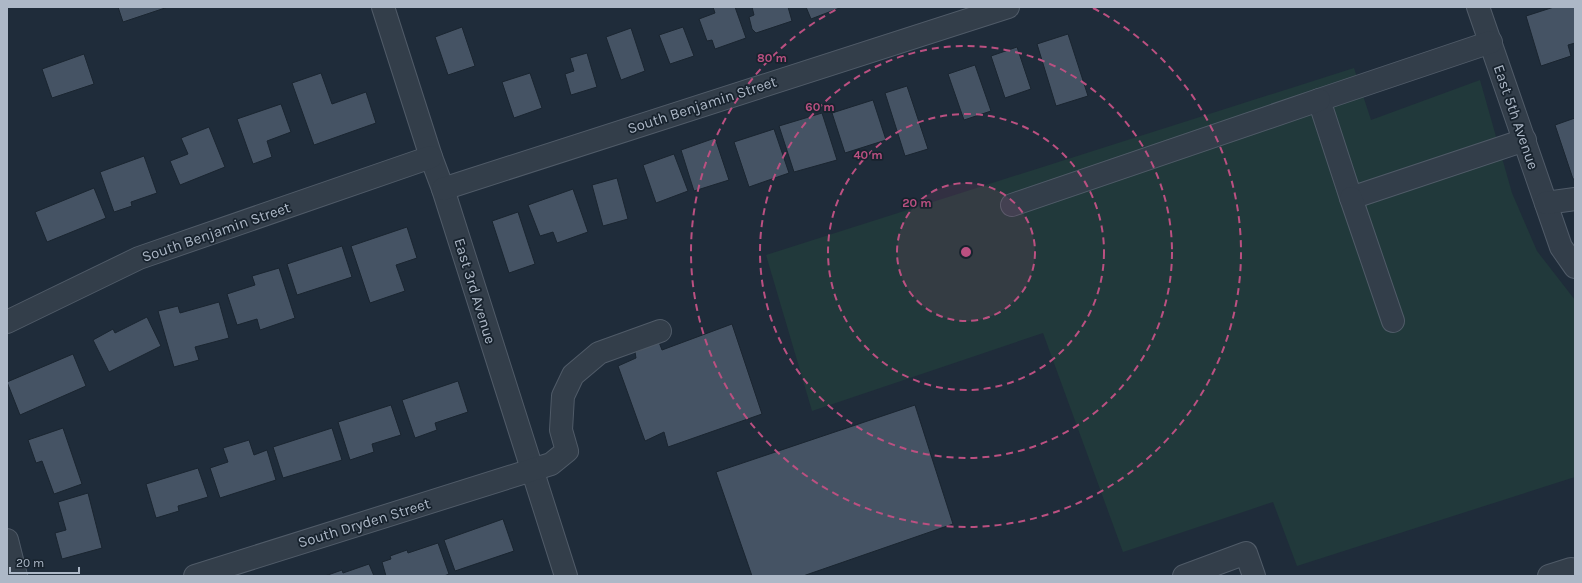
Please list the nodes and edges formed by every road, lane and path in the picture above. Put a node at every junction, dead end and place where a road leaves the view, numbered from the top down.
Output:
1 (383, 7) edge
2 (1008, 7) edge
3 (1478, 7) edge
4 (1491, 42) junction
5 (1319, 100) junction
6 (1524, 140) junction
7 (431, 157) junction
8 (443, 188) junction
9 (1351, 198) junction
10 (1575, 200) edge
11 (1546, 203) junction
12 (1012, 205) dead end
13 (1575, 267) edge
14 (1392, 321) dead end
15 (7, 322) edge
16 (660, 331) dead end
17 (532, 470) junction
18 (7, 540) edge
19 (1575, 570) edge
20 (16, 576) edge
21 (195, 576) edge
22 (566, 576) edge
23 (1184, 576) edge
24 (1254, 576) edge
25 (1549, 576) edge

1 - 7 street, East 3rd Avenue
2 - 8 street, South Benjamin Street
3 - 4 street, East 5th Avenue
4 - 5 street
4 - 6 street, East 5th Avenue
5 - 9 street
5 - 12 street
6 - 9 street
6 - 11 street, East 5th Avenue
7 - 8 street, East 3rd Avenue
7 - 15 street, South Benjamin Street
8 - 17 street, East 3rd Avenue
9 - 14 street
10 - 11 street
11 - 13 street, East 5th Avenue
16 - 17 street, South Dryden Street
17 - 21 street, South Dryden Street
17 - 22 street, East 3rd Avenue
18 - 20 street
19 - 25 street
23 - 24 street

